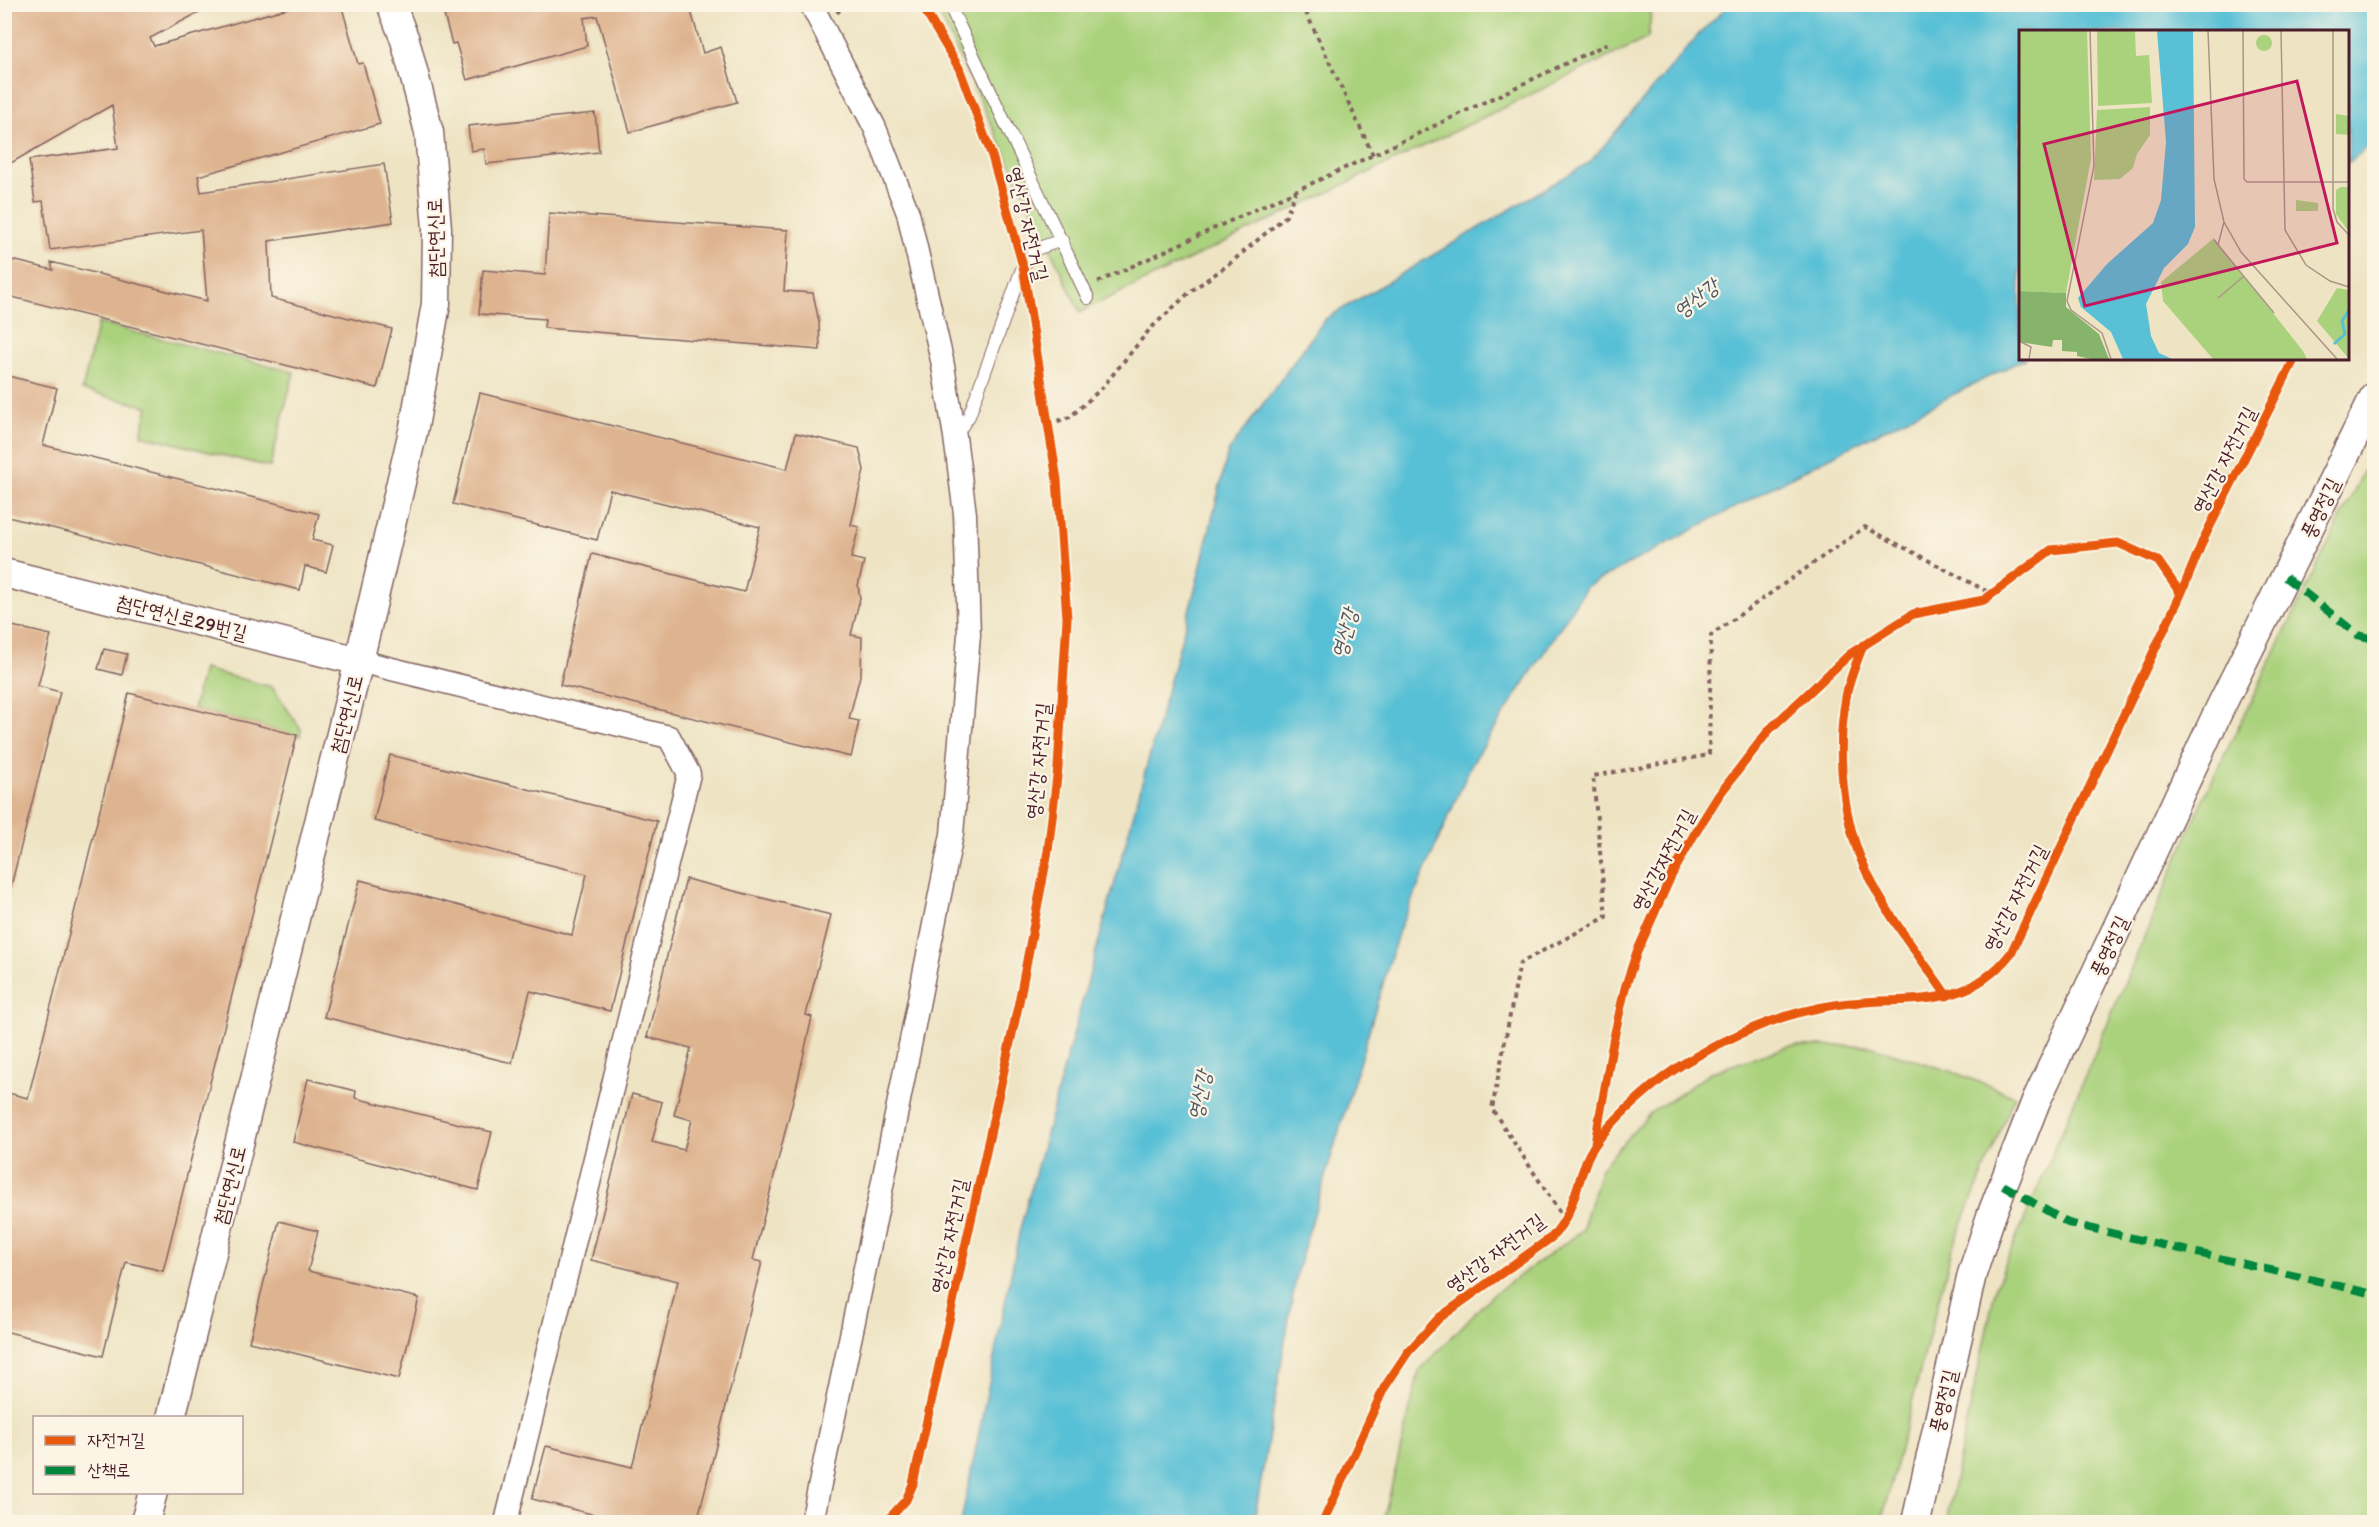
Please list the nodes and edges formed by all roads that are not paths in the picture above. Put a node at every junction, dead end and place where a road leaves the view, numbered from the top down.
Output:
1 (392, 4) edge
2 (811, 4) edge
3 (949, 4) edge
4 (1062, 240) junction
5 (1086, 293) road end
6 (2374, 397) edge
7 (955, 437) junction
8 (4, 573) edge
9 (359, 662) junction
10 (171, 1416) edge
11 (152, 1494) edge
12 (145, 1522) edge
13 (506, 1522) edge
14 (812, 1522) edge
15 (1916, 1522) edge

1 - 9 street, 첨단연신로
2 - 7 street
3 - 4 lane
4 - 5 lane
4 - 7 lane
6 - 15 street, 풍영정길
7 - 14 street
8 - 9 street, 첨단연신로29번길
9 - 10 street, 첨단연신로
9 - 13 street
11 - 12 street

